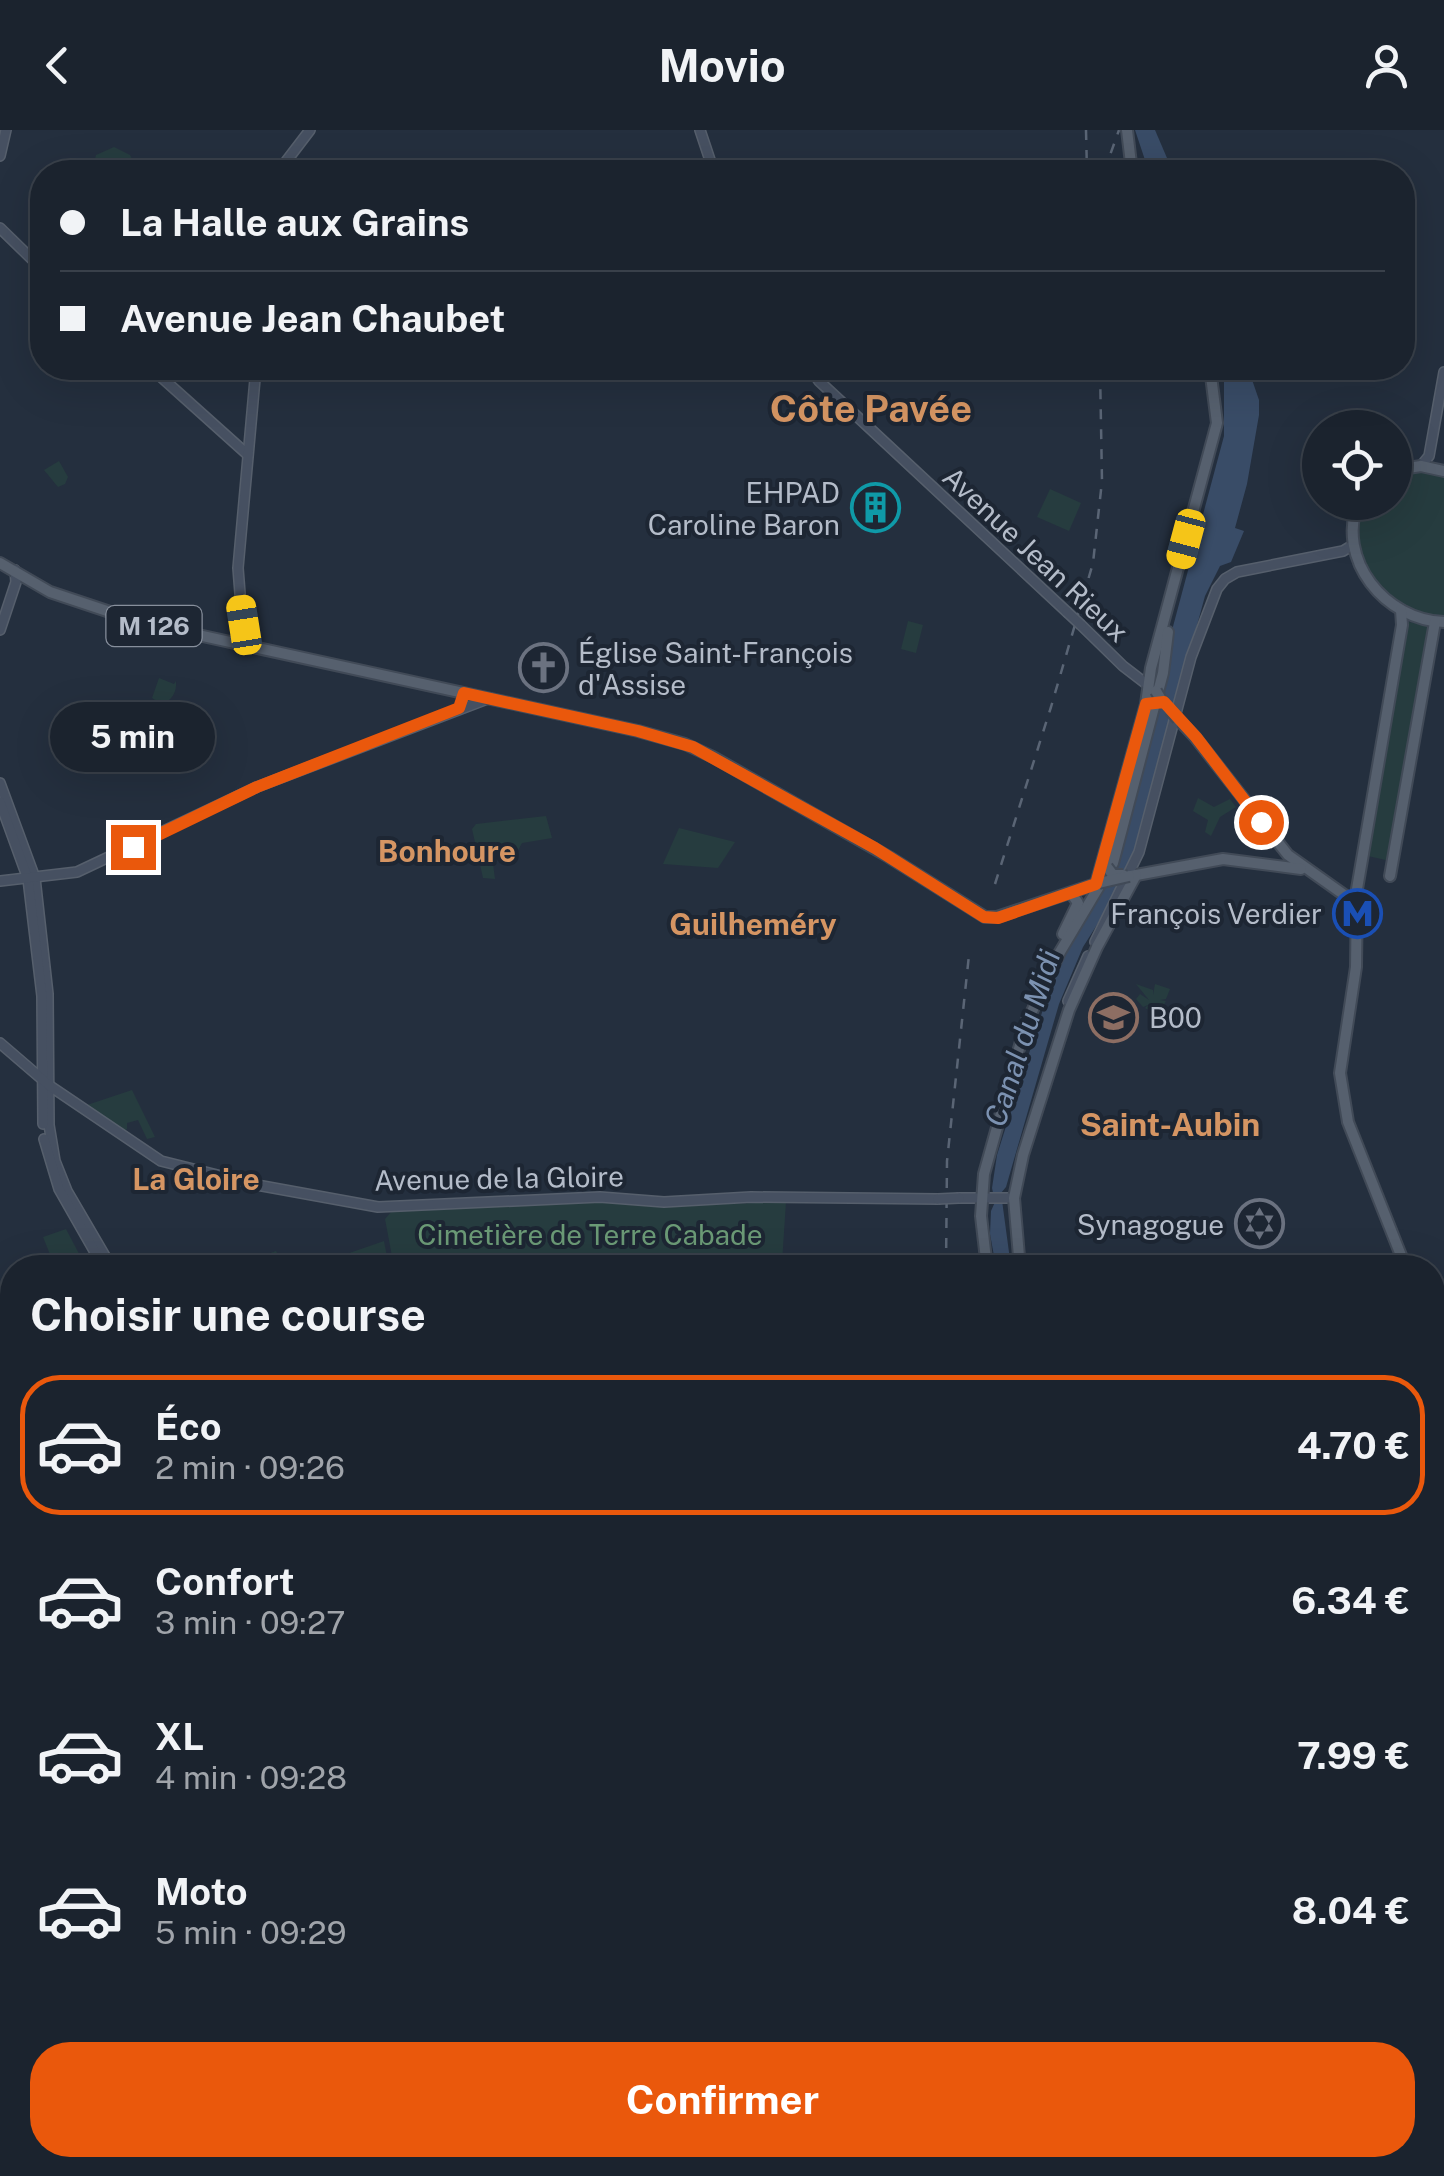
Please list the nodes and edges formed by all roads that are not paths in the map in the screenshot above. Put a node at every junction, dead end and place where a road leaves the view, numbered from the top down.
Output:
1 (6, 130) edge
2 (310, 130) edge
3 (700, 130) edge
4 (1129, 130) edge
5 (0, 156) edge
6 (287, 160) edge
7 (710, 160) edge
8 (1133, 160) edge
9 (0, 228) edge
10 (30, 257) edge
11 (1444, 372) edge
12 (164, 380) edge
13 (255, 380) edge
14 (818, 380) edge
15 (1211, 380) edge
16 (248, 455) junction
17 (1422, 466) junction
18 (1412, 467) edge
19 (1444, 471) edge
20 (1353, 520) edge
21 (1353, 545) junction
22 (12, 573) edge
23 (1175, 581) junction
24 (65, 598) junction
25 (1400, 610) junction
26 (0, 612) edge
27 (1168, 612) junction
28 (1439, 622) edge
29 (0, 630) edge
30 (1161, 638) junction
31 (244, 644) junction
32 (1154, 697) junction
33 (466, 699) junction
34 (0, 783) edge
35 (0, 802) edge
36 (1272, 837) junction
37 (26, 858) junction
38 (1255, 862) junction
39 (1307, 871) junction
40 (1103, 876) junction
41 (1390, 876) dead end
42 (53, 877) junction
43 (32, 878) junction
44 (14, 880) junction
45 (0, 881) edge
46 (1129, 882) junction
47 (1071, 894) junction
48 (1357, 910) junction
49 (1063, 934) junction
50 (1027, 1022) junction
51 (0, 1043) edge
52 (44, 1058) junction
53 (1052, 1064) junction
54 (28, 1068) junction
55 (47, 1083) junction
56 (62, 1094) junction
57 (49, 1104) junction
58 (985, 1198) junction
59 (1010, 1198) junction
60 (100, 1255) edge
61 (101, 1255) edge
62 (987, 1255) edge
63 (1018, 1255) edge
64 (1398, 1255) edge

1 - 5 main road
2 - 6 main road
3 - 7 main road
4 - 8 main road
9 - 10 main road
11 - 17 main road
12 - 16 main road
13 - 16 main road
14 - 32 main road, Avenue Jean Rieux, bridge
15 - 23 main road
16 - 31 main road
17 - 18 main road
17 - 19 main road
20 - 21 main road
21 - 25 main road
21 - 53 main road
22 - 24 main road, M 126
22 - 24 main road, M 126
22 - 26 main road
22 - 29 main road
23 - 27 main road
23 - 30 main road
24 - 31 main road, M 126
25 - 28 main road
25 - 48 main road
27 - 30 main road
27 - 40 main road
28 - 41 main road
30 - 32 main road
31 - 33 main road, M 126
32 - 36 main road, bridge
32 - 40 main road
33 - 42 main road
33 - 47 main road, M 126
34 - 37 main road
35 - 37 main road
36 - 38 main road
36 - 39 main road
37 - 42 main road
37 - 43 main road
37 - 44 main road
38 - 39 main road
38 - 46 main road
39 - 48 main road
40 - 46 main road, bridge
40 - 47 main road, M 126
40 - 49 main road
40 - 50 main road
42 - 43 main road
43 - 44 main road
43 - 52 main road
43 - 55 main road
44 - 45 main road
46 - 53 main road
47 - 49 main road
48 - 64 main road
49 - 50 main road
50 - 58 main road
51 - 54 main road, Avenue de la Gloire
52 - 54 main road
52 - 55 main road
53 - 59 main road
54 - 55 main road, Avenue de la Gloire
55 - 56 main road, Avenue de la Gloire
55 - 57 main road
55 - 60 main road
56 - 57 main road
56 - 58 main road, Avenue de la Gloire, bridge
57 - 61 main road
58 - 59 main road, Avenue de la Gloire
58 - 62 main road
59 - 63 main road

